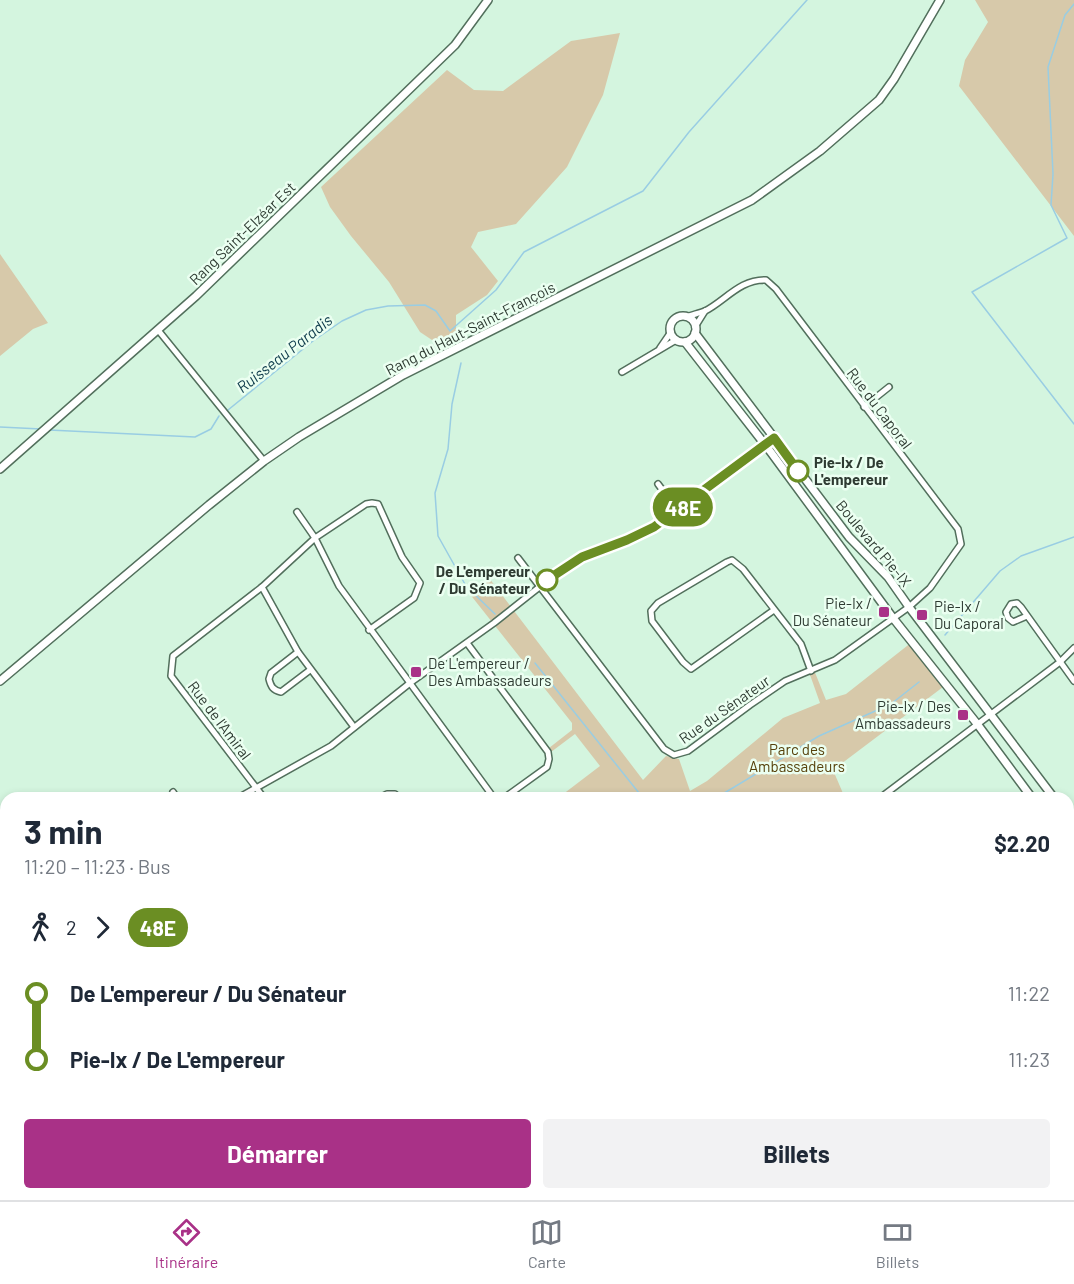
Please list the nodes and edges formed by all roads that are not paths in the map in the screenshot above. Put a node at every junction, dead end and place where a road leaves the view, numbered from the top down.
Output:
1 (488, 0) edge
2 (940, 0) edge
3 (705, 311) junction
4 (687, 317) junction
5 (158, 330) junction
6 (695, 330) junction
7 (671, 332) junction
8 (676, 340) junction
9 (686, 342) junction
10 (660, 348) junction
11 (622, 372) dead end
12 (889, 387) dead end
13 (864, 407) junction
14 (774, 438) junction
15 (765, 444) junction
16 (264, 461) junction
17 (0, 469) edge
18 (658, 484) dead end
19 (678, 511) junction
20 (297, 512) dead end
21 (315, 538) junction
22 (518, 558) dead end
23 (540, 586) junction
24 (262, 587) junction
25 (909, 607) junction
26 (774, 610) junction
27 (1027, 616) dead end
28 (893, 618) junction
29 (369, 630) junction
30 (467, 643) junction
31 (1074, 648) edge
32 (297, 652) junction
33 (1060, 662) junction
34 (310, 670) junction
35 (811, 671) junction
36 (0, 681) edge
37 (1074, 681) edge
38 (410, 683) junction
39 (991, 714) junction
40 (978, 724) junction
41 (354, 728) junction
42 (257, 789) junction
43 (251, 792) edge
44 (259, 792) edge
45 (490, 792) edge
46 (512, 792) edge
47 (888, 792) edge
48 (1028, 792) edge
49 (1050, 792) edge

1 - 5 street, Rang Saint-Elzéar Est
2 - 16 street, Rang du Haut-Saint-François
3 - 4 street, Rue du Caporal
3 - 6 street, Rue du Caporal
3 - 13 street, Rue du Caporal
4 - 6 street
4 - 7 street
5 - 16 street
5 - 17 street, Rang Saint-Elzéar Est
6 - 9 street
6 - 14 street, Boulevard Pie-IX
7 - 8 street
7 - 10 street
8 - 9 street
8 - 10 street
9 - 15 street, Boulevard Pie-IX
10 - 11 street
12 - 13 street
13 - 25 street, Rue du Caporal
14 - 15 street
14 - 25 street, Boulevard Pie-IX
15 - 19 street
15 - 28 street, Boulevard Pie-IX
16 - 36 street, Rang du Haut-Saint-François
18 - 19 street
19 - 23 street
20 - 21 street
21 - 24 street, Rue de l'Amiral
21 - 29 street
21 - 29 street, Rue de l'Amiral
22 - 23 street, Rue du Sénateur
23 - 30 street
23 - 35 street, Rue du Sénateur
24 - 32 street
24 - 42 street, Rue de l'Amiral
25 - 28 street, Rue du Sénateur
25 - 39 street, Boulevard Pie-IX
26 - 26 street
26 - 35 street
27 - 33 street
28 - 35 street, Rue du Sénateur
28 - 40 street, Boulevard Pie-IX
29 - 38 street
30 - 38 street
30 - 46 street
31 - 33 street
32 - 34 street
32 - 34 street
33 - 37 street
33 - 39 street
34 - 41 street
38 - 41 street
38 - 45 street
39 - 40 street
39 - 49 street, Boulevard Pie-IX
40 - 47 street
40 - 48 street, Boulevard Pie-IX
41 - 42 street
42 - 43 street
42 - 44 street, Rue de l'Amiral

